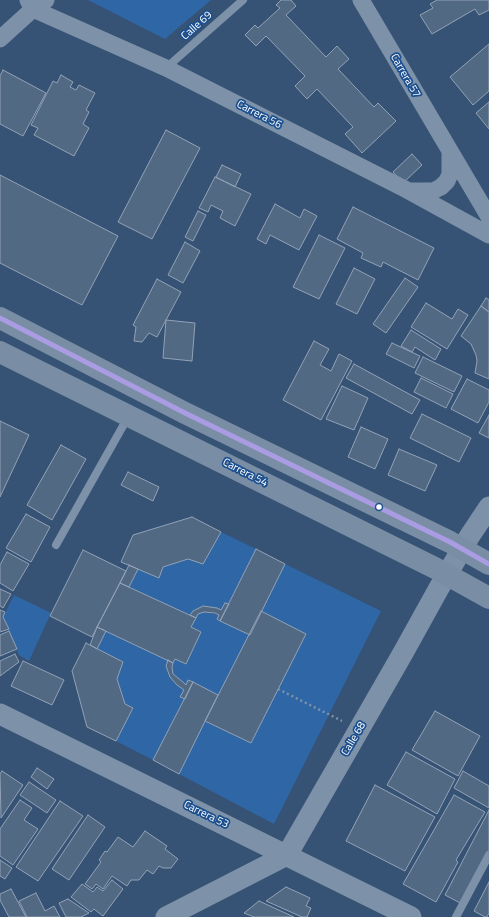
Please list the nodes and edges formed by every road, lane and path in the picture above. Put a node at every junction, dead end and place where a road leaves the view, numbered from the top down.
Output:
1 (243, 0) edge
2 (361, 0) edge
3 (35, 3) edge
4 (0, 39) edge
5 (166, 68) junction
6 (450, 152) junction
7 (407, 190) junction
8 (489, 217) edge
9 (489, 235) edge
10 (0, 318) edge
11 (0, 352) edge
12 (129, 417) junction
13 (489, 507) edge
14 (56, 544) dead end
15 (462, 549) junction
16 (489, 564) edge
17 (447, 575) junction
18 (489, 598) edge
19 (278, 689) dead end
20 (0, 714) edge
21 (359, 730) junction
22 (287, 855) junction
23 (489, 855) edge
24 (166, 917) edge
25 (411, 917) edge
26 (456, 917) edge

1 - 5 lane, Calle 69
2 - 6 street, Carrera 57
3 - 4 street
3 - 5 street, Carrera 56
5 - 7 street, Carrera 56
6 - 7 street
6 - 8 street, Carrera 57
7 - 9 street, Carrera 56
10 - 15 main road
11 - 12 main road, Carrera 54
12 - 14 lane
12 - 17 main road, Carrera 54
13 - 15 street, Calle 68
15 - 16 main road
15 - 17 street, Calle 68
17 - 18 main road, Carrera 54
17 - 21 street, Calle 68
19 - 21 path
20 - 22 street, Carrera 53
21 - 22 street, Calle 68
22 - 24 street
22 - 25 street, Carrera 53
23 - 26 lane

